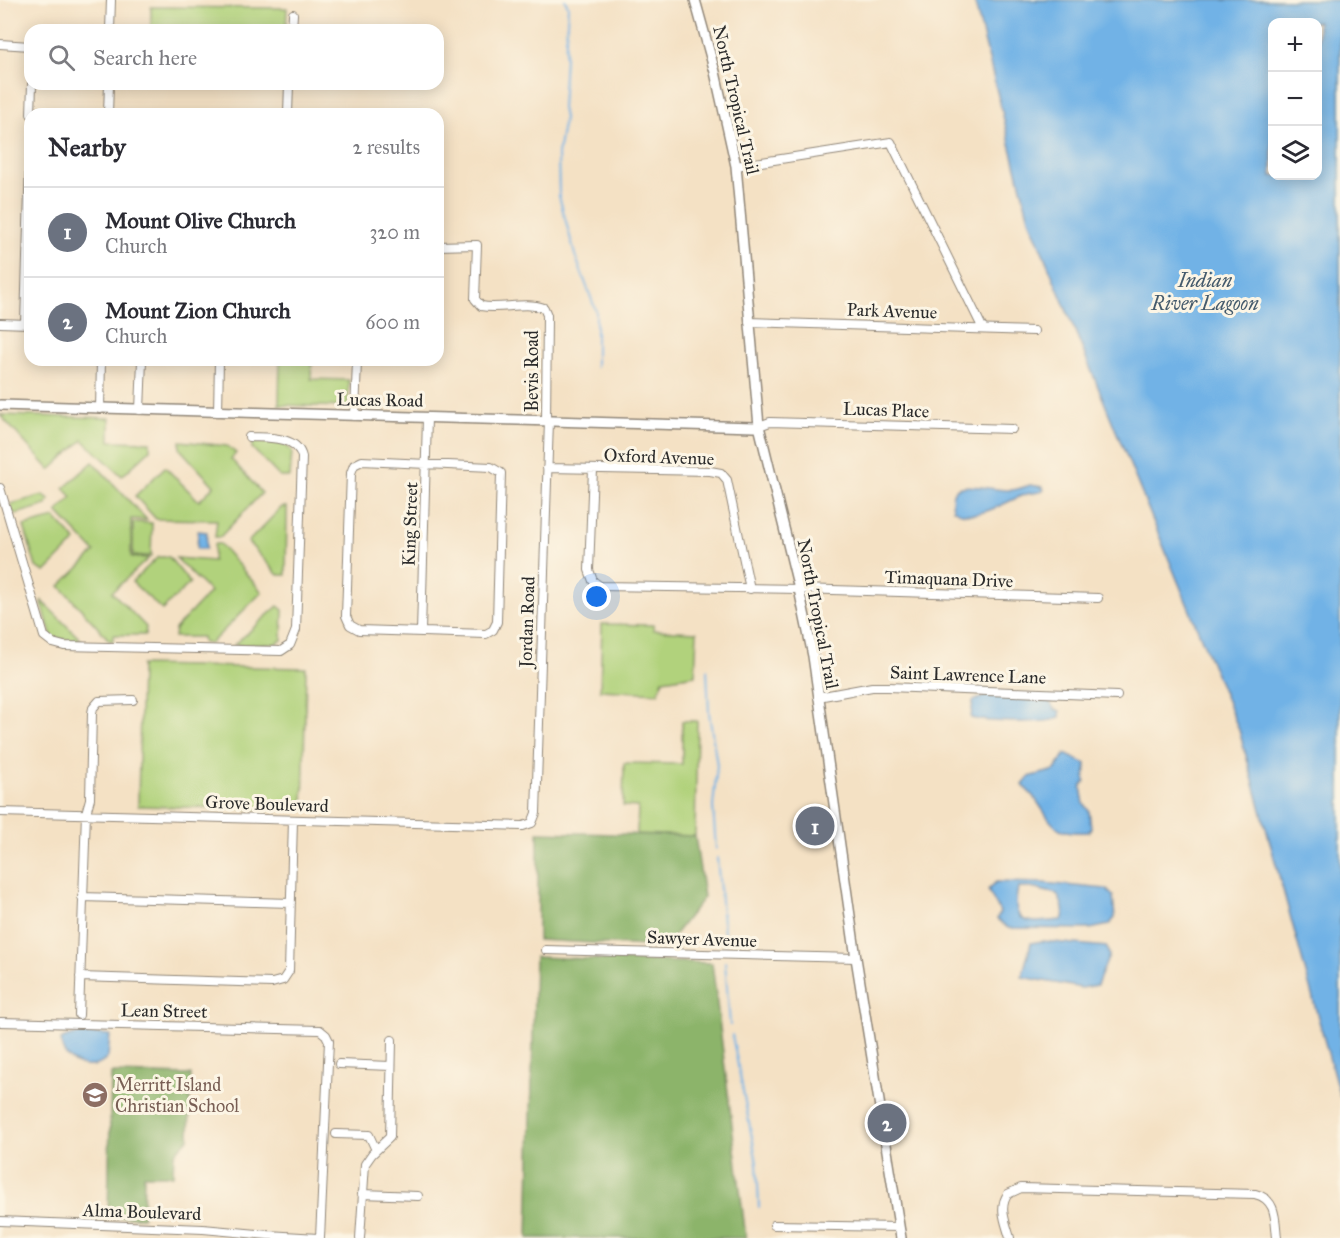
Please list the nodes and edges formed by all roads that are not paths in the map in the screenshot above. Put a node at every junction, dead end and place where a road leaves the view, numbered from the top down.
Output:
1 (111, 0) edge
2 (695, 0) edge
3 (293, 14) dead end
4 (110, 24) edge
5 (292, 24) edge
6 (0, 44) edge
7 (24, 46) edge
8 (32, 90) edge
9 (109, 90) edge
10 (289, 90) edge
11 (31, 108) edge
12 (108, 108) edge
13 (288, 108) edge
14 (736, 166) junction
15 (444, 246) edge
16 (749, 322) junction
17 (0, 323) edge
18 (24, 324) edge
19 (983, 329) junction
20 (1034, 331) dead end
21 (101, 366) edge
22 (142, 366) edge
23 (219, 366) edge
24 (357, 366) edge
25 (0, 405) edge
26 (100, 409) junction
27 (140, 410) junction
28 (218, 412) junction
29 (355, 416) junction
30 (427, 418) junction
31 (548, 421) junction
32 (759, 426) junction
33 (1012, 429) dead end
34 (249, 437) dead end
35 (426, 464) junction
36 (547, 468) junction
37 (593, 469) junction
38 (0, 488) edge
39 (2, 503) edge
40 (10, 520) junction
41 (0, 523) edge
42 (750, 589) junction
43 (799, 589) junction
44 (1098, 598) dead end
45 (421, 632) junction
46 (1117, 696) dead end
47 (818, 697) junction
48 (133, 700) dead end
49 (0, 812) edge
50 (86, 813) junction
51 (293, 820) junction
52 (532, 823) joint
53 (82, 897) junction
54 (291, 903) junction
55 (546, 950) dead end
56 (856, 958) junction
57 (80, 977) junction
58 (79, 1015) dead end
59 (0, 1022) edge
60 (392, 1040) dead end
61 (339, 1064) dead end
62 (391, 1066) junction
63 (336, 1134) dead end
64 (376, 1150) junction
65 (362, 1194) junction
66 (418, 1197) dead end
67 (0, 1221) edge
68 (774, 1225) dead end
69 (899, 1227) junction
70 (319, 1238) edge
71 (360, 1238) edge
72 (901, 1238) edge
73 (1010, 1238) edge
74 (1277, 1238) edge

1 - 4 street
2 - 14 street, North Tropical Trail
3 - 5 street
6 - 7 street
8 - 11 street
9 - 12 street
10 - 13 street
14 - 16 street, North Tropical Trail
14 - 19 street
15 - 31 street, Bevis Road
16 - 19 street, Park Avenue
16 - 32 street, North Tropical Trail
17 - 18 street
19 - 20 street, Park Avenue
21 - 26 street
22 - 27 street
23 - 28 street
24 - 29 street
25 - 26 street, Lucas Road
26 - 27 street, Lucas Road
27 - 28 street, Lucas Road
28 - 29 street, Lucas Road
29 - 30 street, Lucas Road
30 - 31 street, Lucas Road
30 - 35 street, King Street
31 - 32 street, Lucas Road
31 - 36 street, Jordan Road
32 - 33 street, Lucas Place
32 - 43 street, North Tropical Trail
34 - 40 street
35 - 45 street, King Street
35 - 45 street
35 - 45 street
36 - 37 street, Oxford Avenue
36 - 52 street, Jordan Road
37 - 42 street, Oxford Avenue
37 - 42 street, Timaquana Drive
38 - 39 street
39 - 40 street
40 - 41 street
42 - 43 street, Timaquana Drive
43 - 44 street, Timaquana Drive
43 - 47 street, North Tropical Trail
46 - 47 street, Saint Lawrence Lane
47 - 56 street, North Tropical Trail
48 - 50 street
49 - 50 street, Grove Boulevard
50 - 51 street, Grove Boulevard
50 - 53 street
51 - 52 street, Grove Boulevard
51 - 54 street
53 - 54 street
53 - 57 street
54 - 57 street
55 - 56 street, Sawyer Avenue
56 - 69 street, North Tropical Trail
57 - 58 street
59 - 70 street, Lean Street
60 - 62 street
61 - 62 street
62 - 64 street
63 - 64 street
64 - 65 street
65 - 66 street
65 - 71 street
67 - 70 street, Alma Boulevard
68 - 69 street
69 - 72 street, North Tropical Trail
73 - 74 street

